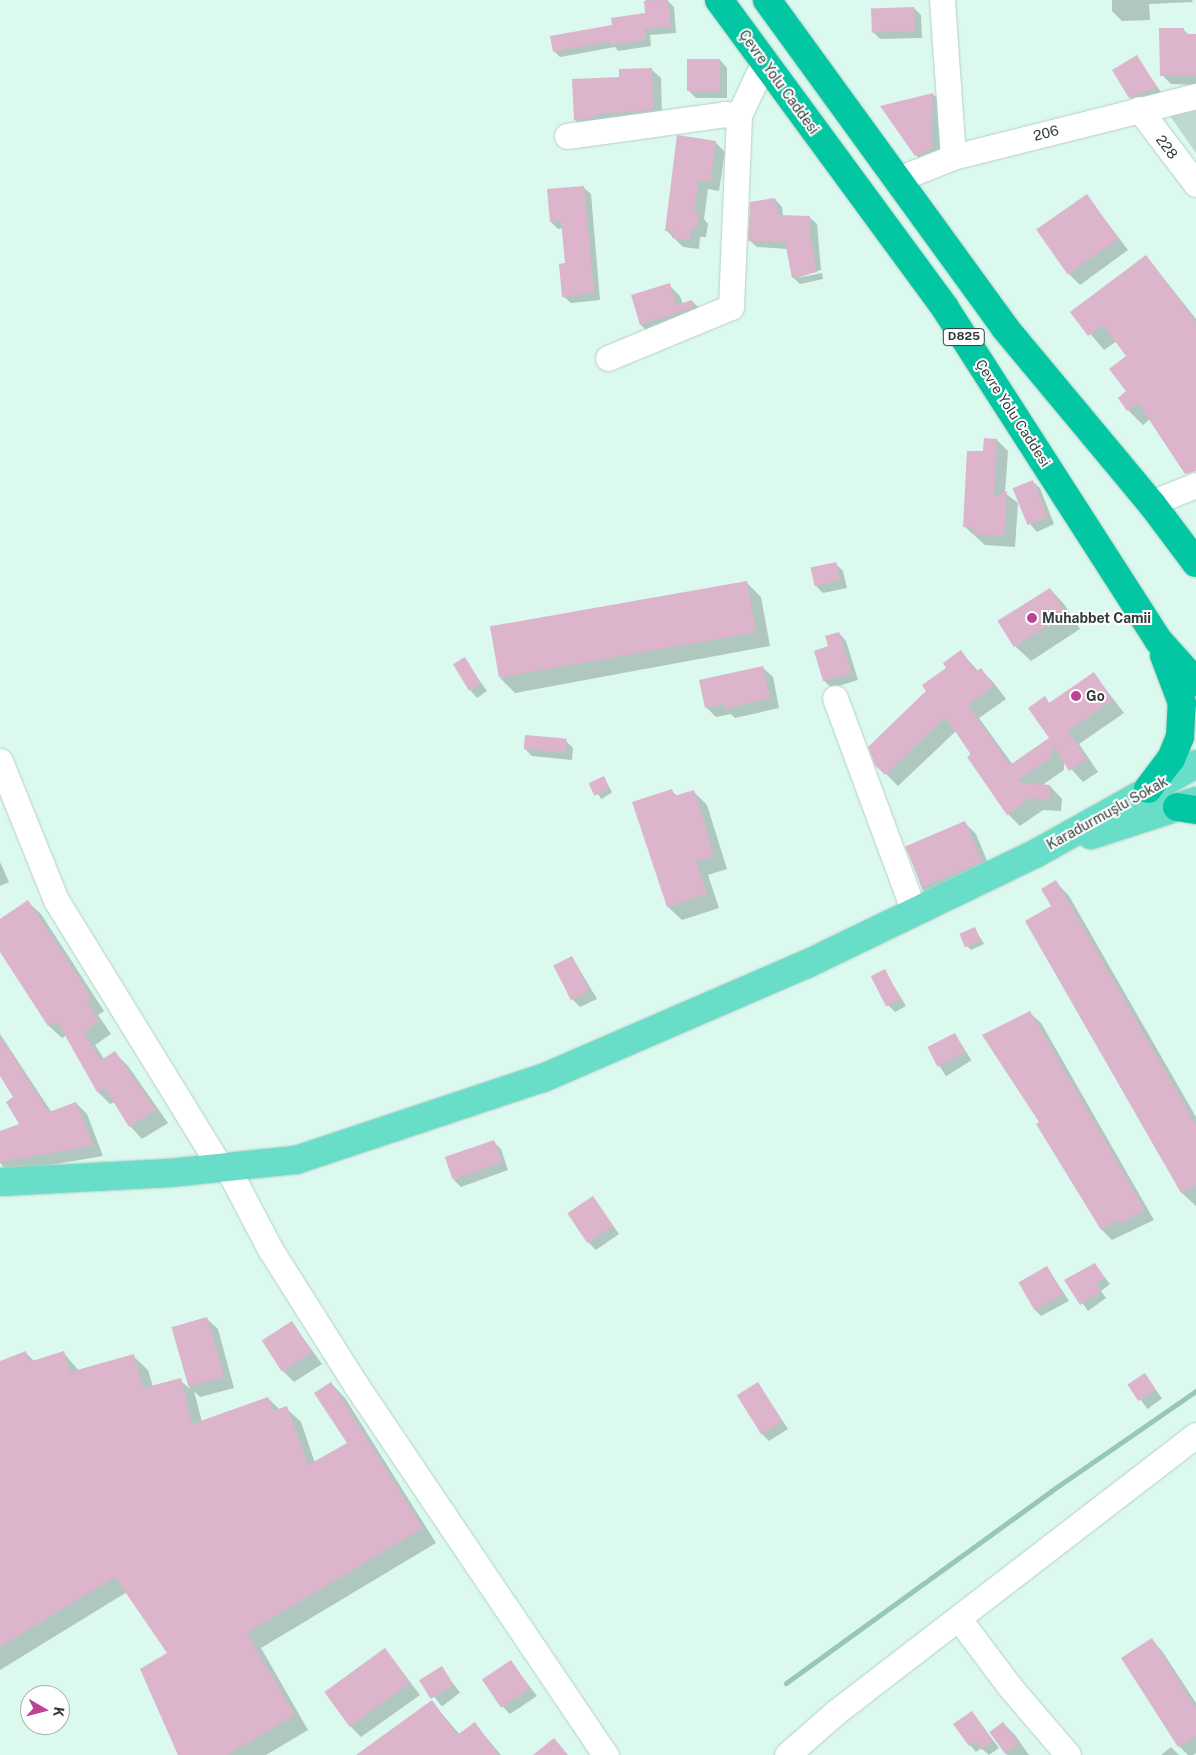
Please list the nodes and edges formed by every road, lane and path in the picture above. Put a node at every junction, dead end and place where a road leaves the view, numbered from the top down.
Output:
1 (719, 0) edge
2 (767, 0) edge
3 (942, 0) edge
4 (764, 62) junction
5 (1196, 96) edge
6 (1139, 109) junction
7 (739, 115) junction
8 (567, 136) dead end
9 (954, 157) junction
10 (898, 179) junction
11 (1196, 184) edge
12 (608, 358) dead end
13 (1196, 485) edge
14 (1151, 503) junction
15 (1196, 563) edge
16 (1158, 640) junction
17 (1196, 682) edge
18 (835, 698) dead end
19 (0, 761) edge
20 (1196, 764) edge
21 (1148, 789) junction
22 (1190, 806) edge
23 (1035, 854) junction
24 (914, 912) junction
25 (224, 1167) junction
26 (0, 1182) edge
27 (1196, 1436) edge
28 (959, 1619) junction
29 (606, 1755) edge
30 (787, 1755) edge
31 (1068, 1755) edge

1 - 4 highway, Çevre Yolu Caddesi / D825
2 - 10 highway, D825
3 - 9 street
4 - 7 street
4 - 16 highway, Çevre Yolu Caddesi / D825
5 - 6 street, 206
6 - 9 street, 206
6 - 11 street, 228
7 - 8 street
7 - 12 street
9 - 10 street, 206
10 - 14 highway, D825
13 - 14 street
14 - 15 highway, D825
16 - 17 highway, Çevre Yolu Caddesi / D825
16 - 21 highway
18 - 24 street
19 - 25 street
20 - 21 main road, Karadurmuşlu Sokak
21 - 23 main road, Karadurmuşlu Sokak
22 - 23 main road, Karadurmuşlu Sokak
23 - 24 main road
24 - 25 main road
25 - 26 main road
25 - 29 street
27 - 28 street
28 - 30 street
28 - 31 street

